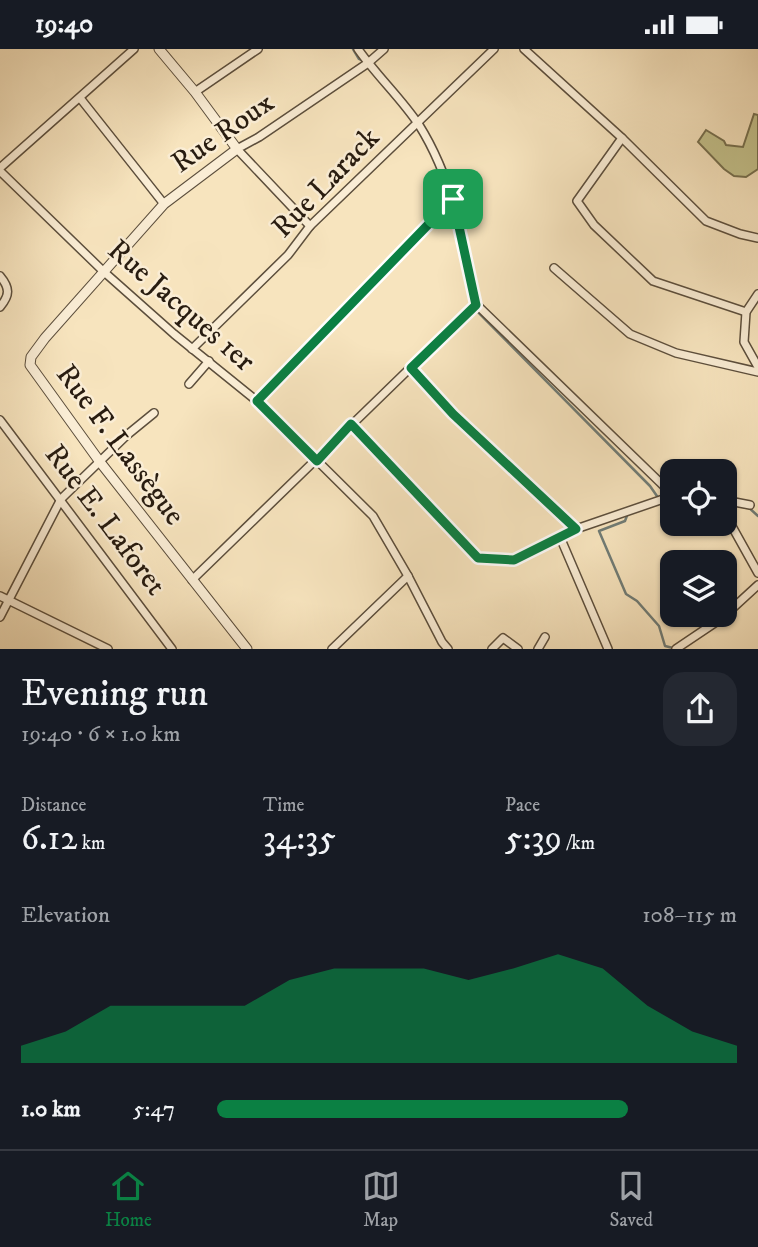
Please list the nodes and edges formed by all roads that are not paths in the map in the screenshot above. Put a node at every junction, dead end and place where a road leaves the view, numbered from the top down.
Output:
1 (134, 49) edge
2 (159, 49) edge
3 (258, 49) edge
4 (358, 49) edge
5 (384, 49) edge
6 (494, 49) edge
7 (525, 51) edge
8 (368, 63) junction
9 (195, 92) junction
10 (80, 98) junction
11 (417, 123) junction
12 (622, 138) junction
13 (237, 149) junction
14 (0, 169) edge
15 (453, 199) junction
16 (164, 204) junction
17 (310, 226) junction
18 (758, 238) edge
19 (554, 268) dead end
20 (103, 271) junction
21 (0, 276) edge
22 (758, 294) edge
23 (476, 305) junction
24 (0, 307) edge
25 (746, 312) junction
26 (192, 349) junction
27 (209, 361) junction
28 (411, 368) junction
29 (758, 369) edge
30 (189, 384) dead end
31 (257, 401) junction
32 (153, 413) dead end
33 (0, 420) edge
34 (351, 424) junction
35 (8, 429) junction
36 (0, 435) edge
37 (317, 461) junction
38 (100, 462) junction
39 (660, 483) edge
40 (61, 499) junction
41 (660, 499) edge
42 (737, 502) edge
43 (750, 505) dead end
44 (576, 529) junction
45 (737, 535) edge
46 (560, 537) junction
47 (758, 573) edge
48 (408, 576) junction
49 (191, 580) junction
50 (758, 585) edge
51 (0, 596) edge
52 (8, 600) junction
53 (0, 617) edge
54 (545, 637) dead end
55 (442, 647) edge
56 (108, 649) edge
57 (172, 649) edge
58 (247, 649) edge
59 (332, 649) edge
60 (492, 649) edge
61 (518, 649) edge
62 (538, 649) edge
63 (608, 649) edge
64 (676, 649) edge

1 - 10 street
2 - 9 street
3 - 9 street
4 - 8 street
5 - 8 street, Rue Roux
6 - 11 street, Rue Larack
7 - 12 street
8 - 11 street
8 - 13 street, Rue Roux
9 - 13 street
10 - 14 street
10 - 16 street
11 - 15 street
11 - 17 street, Rue Larack
12 - 18 street
12 - 25 street
13 - 16 street, Rue Roux
13 - 17 street
14 - 20 street, Rue Jacques 1er
15 - 23 street
15 - 31 street
16 - 20 street, Rue Roux
17 - 26 street, Rue Larack
19 - 29 street
20 - 26 street, Rue Jacques 1er
20 - 38 street, Rue F. Lassègue
21 - 24 street
22 - 25 street
23 - 28 street
23 - 39 street
25 - 29 street
26 - 27 street, Rue Jacques 1er
27 - 30 street
27 - 31 street, Rue Jacques 1er
28 - 34 street
28 - 44 street
31 - 37 street, Rue Jacques 1er
32 - 38 street
33 - 35 street, Rue E. Laforet
34 - 37 street
34 - 46 street
35 - 36 street
35 - 40 street, Rue E. Laforet
37 - 48 street, Rue Jacques 1er
37 - 49 street
38 - 40 street
38 - 49 street, Rue F. Lassègue
40 - 52 street
40 - 57 street, Rue E. Laforet
41 - 44 street
42 - 43 street
44 - 46 street
45 - 47 street
46 - 63 street
48 - 55 street, Rue Jacques 1er
48 - 59 street
49 - 58 street, Rue F. Lassègue
50 - 64 street
51 - 52 street
52 - 53 street
52 - 56 street
54 - 62 street
60 - 61 street

